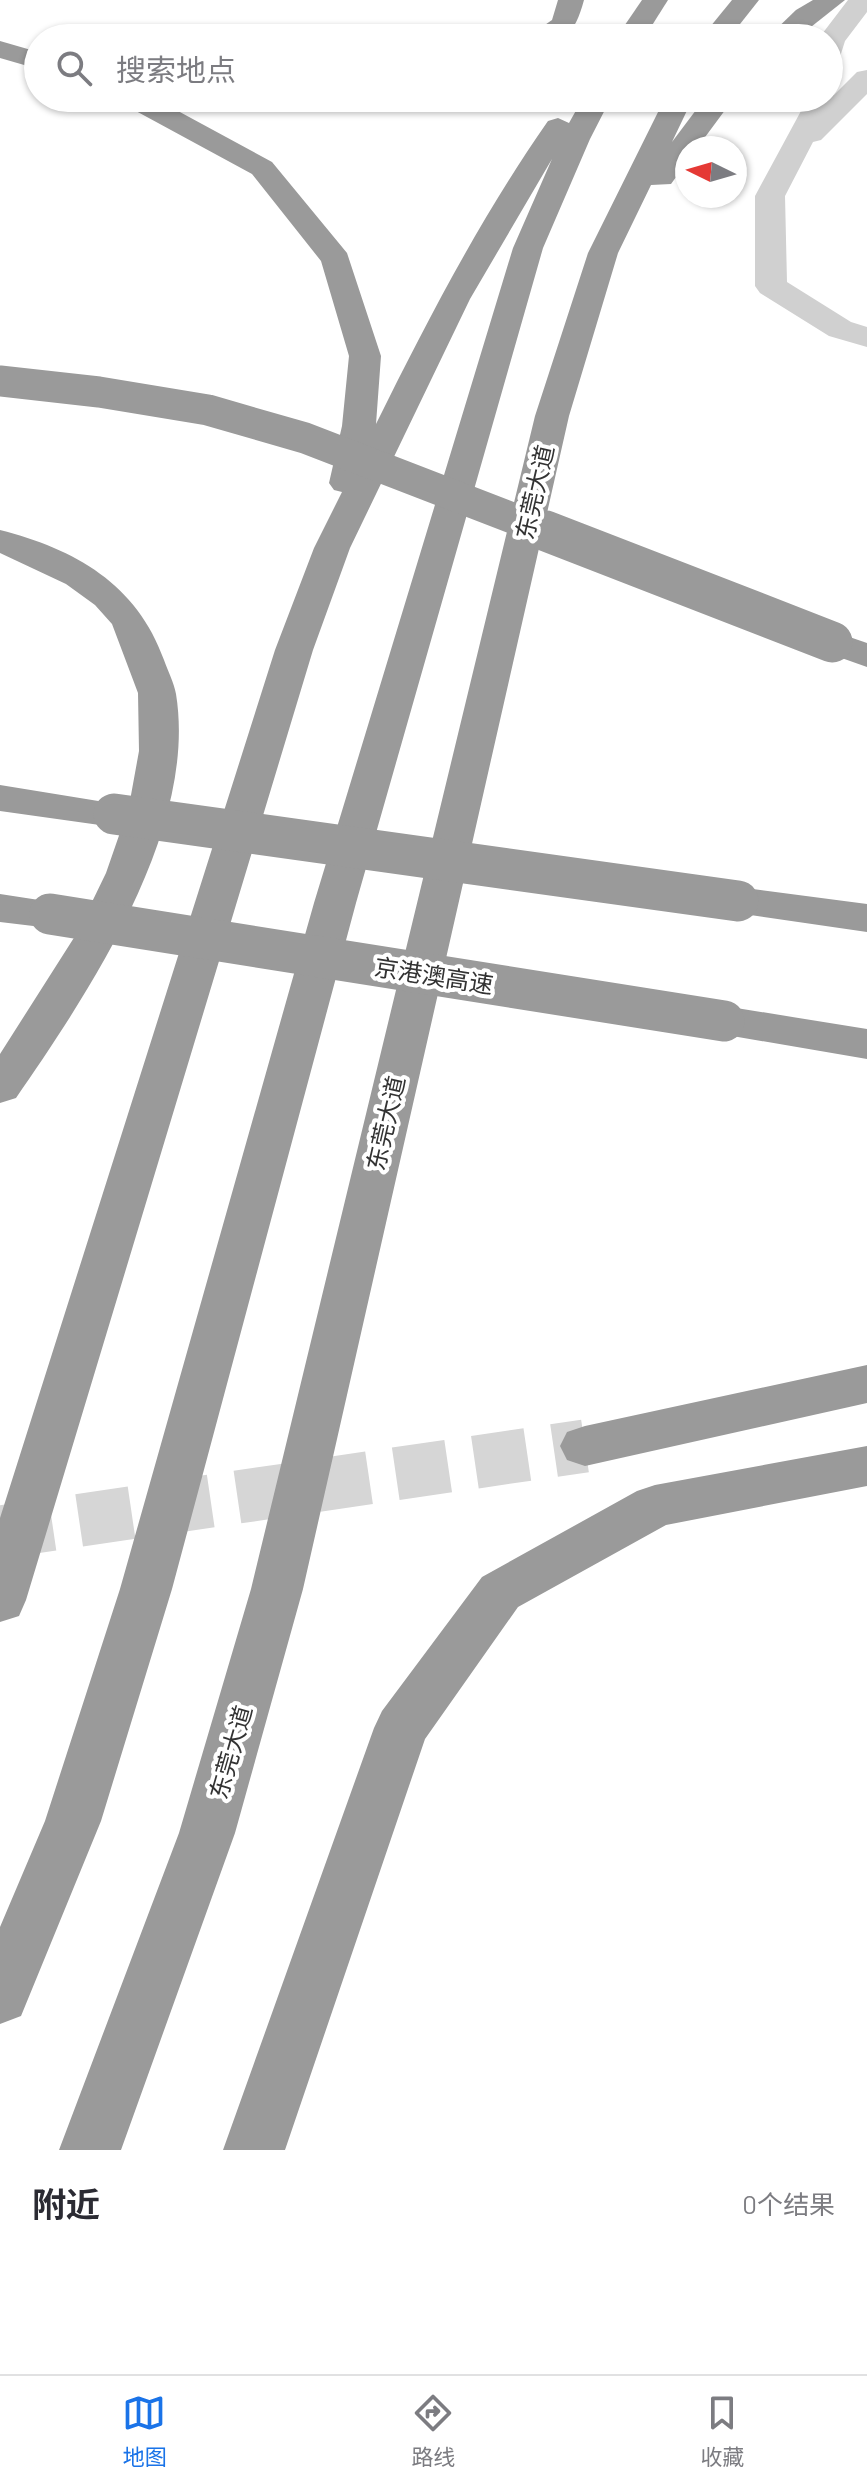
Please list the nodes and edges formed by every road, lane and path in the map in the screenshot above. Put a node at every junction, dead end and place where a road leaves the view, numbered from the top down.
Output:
1 (571, 0) edge
2 (746, 0) edge
3 (832, 0) edge
4 (862, 0) edge
5 (564, 24) edge
6 (726, 24) edge
7 (797, 24) edge
8 (843, 25) edge
9 (0, 33) edge
10 (24, 36) edge
11 (0, 49) edge
12 (24, 57) edge
13 (867, 78) edge
14 (843, 102) edge
15 (159, 112) edge
16 (568, 112) edge
17 (589, 112) edge
18 (672, 112) edge
19 (709, 112) edge
20 (815, 112) edge
21 (833, 112) edge
22 (795, 150) junction
23 (603, 253) junction
24 (867, 337) edge
25 (0, 381) edge
26 (0, 541) edge
27 (332, 548) junction
28 (867, 656) edge
29 (0, 798) edge
30 (0, 908) edge
31 (867, 918) edge
32 (867, 1044) edge
33 (0, 1087) edge
34 (867, 1384) edge
35 (585, 1446) tunnel mouth
36 (867, 1466) edge
37 (0, 1600) edge
38 (0, 1996) edge
39 (90, 2150) edge
40 (254, 2150) edge

1 - 5 highway
2 - 6 highway
3 - 7 highway
4 - 8 street
9 - 10 highway
11 - 12 highway
13 - 14 street
15 - 27 highway
16 - 27 highway
17 - 38 highway
18 - 23 highway, 东莞大道
19 - 23 highway
20 - 22 street
21 - 22 street
22 - 24 street
23 - 39 highway, 东莞大道
25 - 28 highway, bridge
26 - 33 highway
27 - 37 highway
29 - 31 highway, bridge
30 - 32 highway, 京港澳高速, bridge
34 - 35 highway
36 - 40 highway

